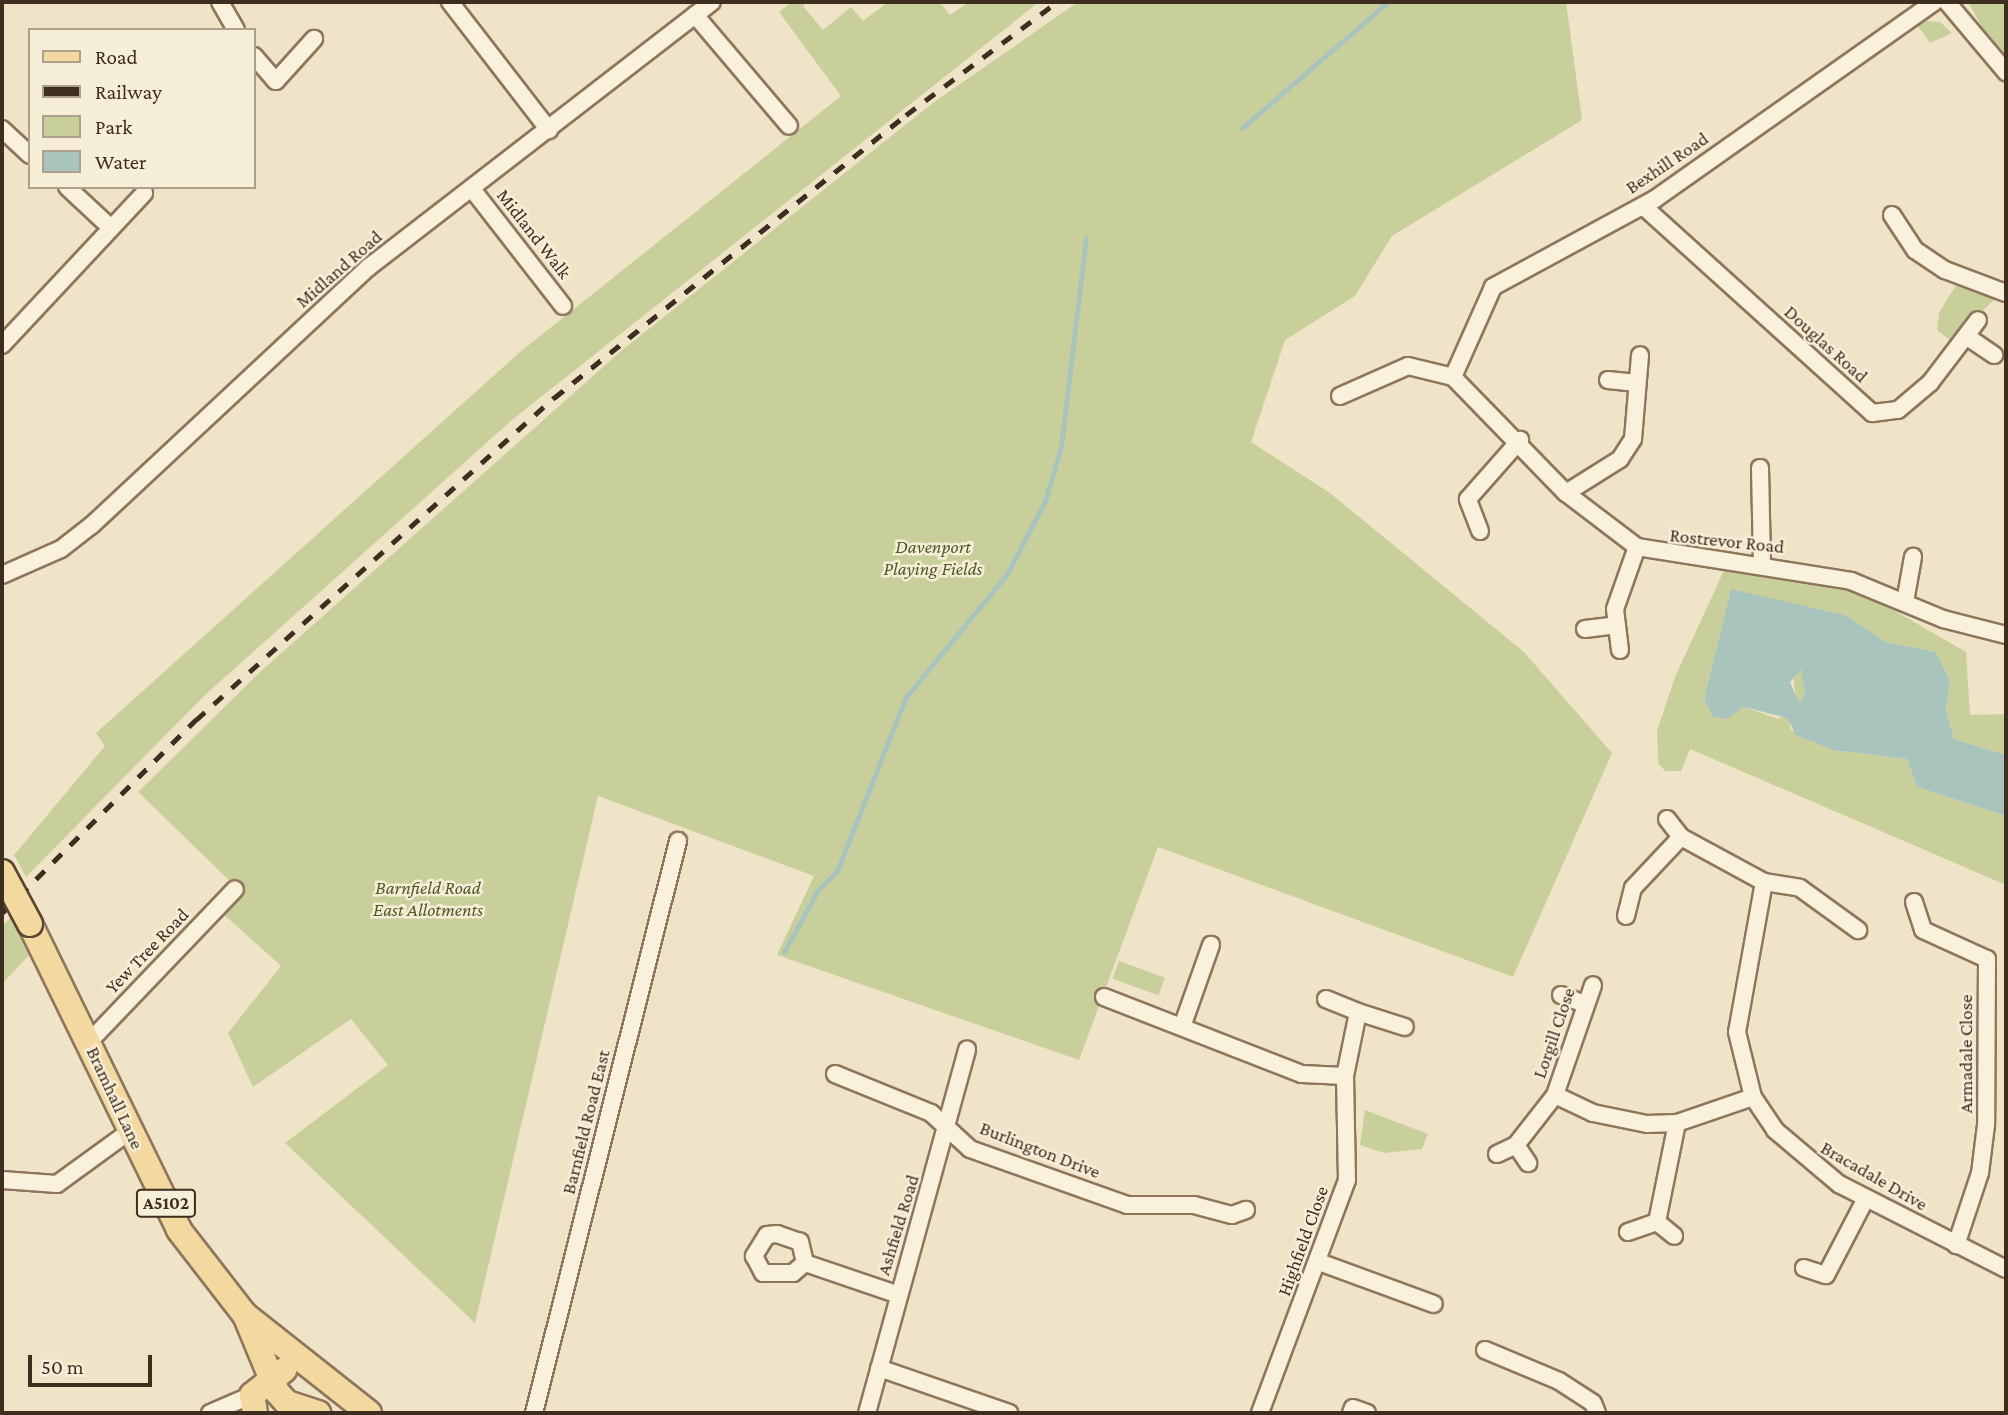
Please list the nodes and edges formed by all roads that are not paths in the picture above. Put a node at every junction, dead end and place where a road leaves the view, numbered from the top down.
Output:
1 (220, 2) edge
2 (450, 2) edge
3 (712, 2) edge
4 (1934, 2) edge
5 (1947, 2) edge
6 (695, 15) junction
7 (235, 28) edge
8 (314, 39) dead end
9 (256, 58) edge
10 (2006, 72) edge
11 (789, 126) dead end
12 (2, 129) edge
13 (549, 130) junction
14 (28, 153) edge
15 (69, 189) edge
16 (472, 189) junction
17 (144, 193) dead end
18 (1643, 206) junction
19 (1892, 215) dead end
20 (111, 228) junction
21 (2006, 293) edge
22 (563, 306) dead end
23 (1978, 320) dead end
24 (1966, 336) junction
25 (2, 345) edge
26 (1640, 355) dead end
27 (1994, 355) dead end
28 (1453, 377) junction
29 (1608, 380) dead end
30 (1637, 383) junction
31 (1340, 396) dead end
32 (1520, 440) junction
33 (1760, 468) dead end
34 (1566, 493) junction
35 (1480, 531) dead end
36 (1637, 547) junction
37 (1913, 557) dead end
38 (1762, 564) junction
39 (2, 575) edge
40 (1905, 602) junction
41 (1617, 625) junction
42 (1585, 629) dead end
43 (2006, 635) edge
44 (1620, 650) dead end
45 (1667, 819) dead end
46 (1681, 837) junction
47 (678, 841) dead end
48 (2, 872) edge
49 (1764, 882) junction
50 (235, 889) dead end
51 (1914, 902) dead end
52 (1626, 916) dead end
53 (1858, 930) dead end
54 (1211, 945) dead end
55 (1593, 985) dead end
56 (1561, 995) dead end
57 (1104, 997) dead end
58 (1326, 999) dead end
59 (1584, 1004) junction
60 (1359, 1012) junction
61 (1183, 1024) junction
62 (1405, 1027) dead end
63 (89, 1042) junction
64 (967, 1049) dead end
65 (835, 1074) dead end
66 (1345, 1076) junction
67 (1555, 1096) junction
68 (1753, 1097) junction
69 (1676, 1124) junction
70 (948, 1126) junction
71 (130, 1131) junction
72 (1516, 1145) junction
73 (1497, 1154) dead end
74 (1528, 1163) dead end
75 (2, 1180) edge
76 (1866, 1198) junction
77 (1246, 1210) dead end
78 (1657, 1222) junction
79 (1628, 1232) dead end
80 (1674, 1236) dead end
81 (1956, 1245) junction
82 (1319, 1262) junction
83 (805, 1263) dead end
84 (1804, 1268) dead end
85 (2006, 1269) edge
86 (899, 1295) junction
87 (1434, 1304) dead end
88 (245, 1315) junction
89 (1485, 1350) dead end
90 (300, 1357) junction
91 (879, 1368) junction
92 (321, 1376) junction
93 (272, 1380) junction
94 (254, 1404) edge
95 (211, 1413) edge
96 (315, 1413) edge
97 (369, 1413) edge
98 (534, 1413) edge
99 (867, 1413) edge
100 (1009, 1413) edge
101 (1260, 1413) edge
102 (1351, 1413) edge
103 (1367, 1413) edge
104 (1597, 1413) edge

1 - 7 street
2 - 13 street
3 - 6 street, Midland Road
4 - 18 street, Bexhill Road
5 - 10 street
6 - 11 street
6 - 13 street, Midland Road
8 - 9 street
12 - 14 street
13 - 16 street, Midland Road
15 - 20 street
16 - 22 street, Midland Walk
16 - 39 street, Midland Road
17 - 20 street
18 - 24 street, Douglas Road
18 - 28 street, Bexhill Road
19 - 21 street
20 - 25 street
23 - 24 street, Douglas Road
24 - 27 street
26 - 30 street
28 - 31 street, Rostrevor Road
28 - 32 street, Rostrevor Road
29 - 30 street
30 - 34 street
32 - 34 street, Rostrevor Road
32 - 35 street
33 - 38 street
34 - 36 street, Rostrevor Road
36 - 38 street, Rostrevor Road
36 - 41 street
37 - 40 street
38 - 40 street, Rostrevor Road
40 - 43 street, Rostrevor Road
41 - 42 street
41 - 44 street
45 - 46 street
46 - 49 street
46 - 52 street
47 - 98 street, Barnfield Road East
48 - 63 main road, Bramhall Lane / A5102, bridge
49 - 53 street
49 - 68 street, Bracadale Drive
50 - 63 street, Yew Tree Road
51 - 81 street, Armadale Close
54 - 61 street
55 - 59 street, Lorgill Close
56 - 59 street
57 - 61 street
58 - 60 street
59 - 67 street, Lorgill Close
60 - 62 street
60 - 66 street, Highfield Close
61 - 66 street
63 - 71 main road, Bramhall Lane / A5102
64 - 70 street, Ashfield Road
65 - 70 street, Burlington Drive
66 - 82 street, Highfield Close
67 - 69 street, Lorgill Close
67 - 72 street, Lorgill Close
68 - 69 street, Lorgill Close
68 - 76 street, Bracadale Drive
69 - 78 street
70 - 77 street, Burlington Drive
70 - 86 street, Ashfield Road
71 - 75 street
71 - 88 main road, Bramhall Lane / A5102
72 - 73 street, Lorgill Close
72 - 74 street
76 - 81 street, Bracadale Drive
76 - 84 street
78 - 79 street
78 - 80 street
81 - 85 street, Bracadale Drive
82 - 87 street
82 - 101 street, Highfield Close
83 - 86 street
86 - 91 street, Ashfield Road
88 - 90 main road, Bramhall Lane / A5102
88 - 93 main road, Bramhall Lane / A5102
89 - 104 street
90 - 92 main road, Bramhall Lane / A5102
90 - 93 main road
91 - 99 street, Ashfield Road
91 - 100 street
92 - 96 main road, Bramhall Lane / A5102
92 - 97 main road, Bramhall Lane / A5102
93 - 94 main road
93 - 96 main road, Bramhall Lane / A5102
94 - 95 street
102 - 103 street

